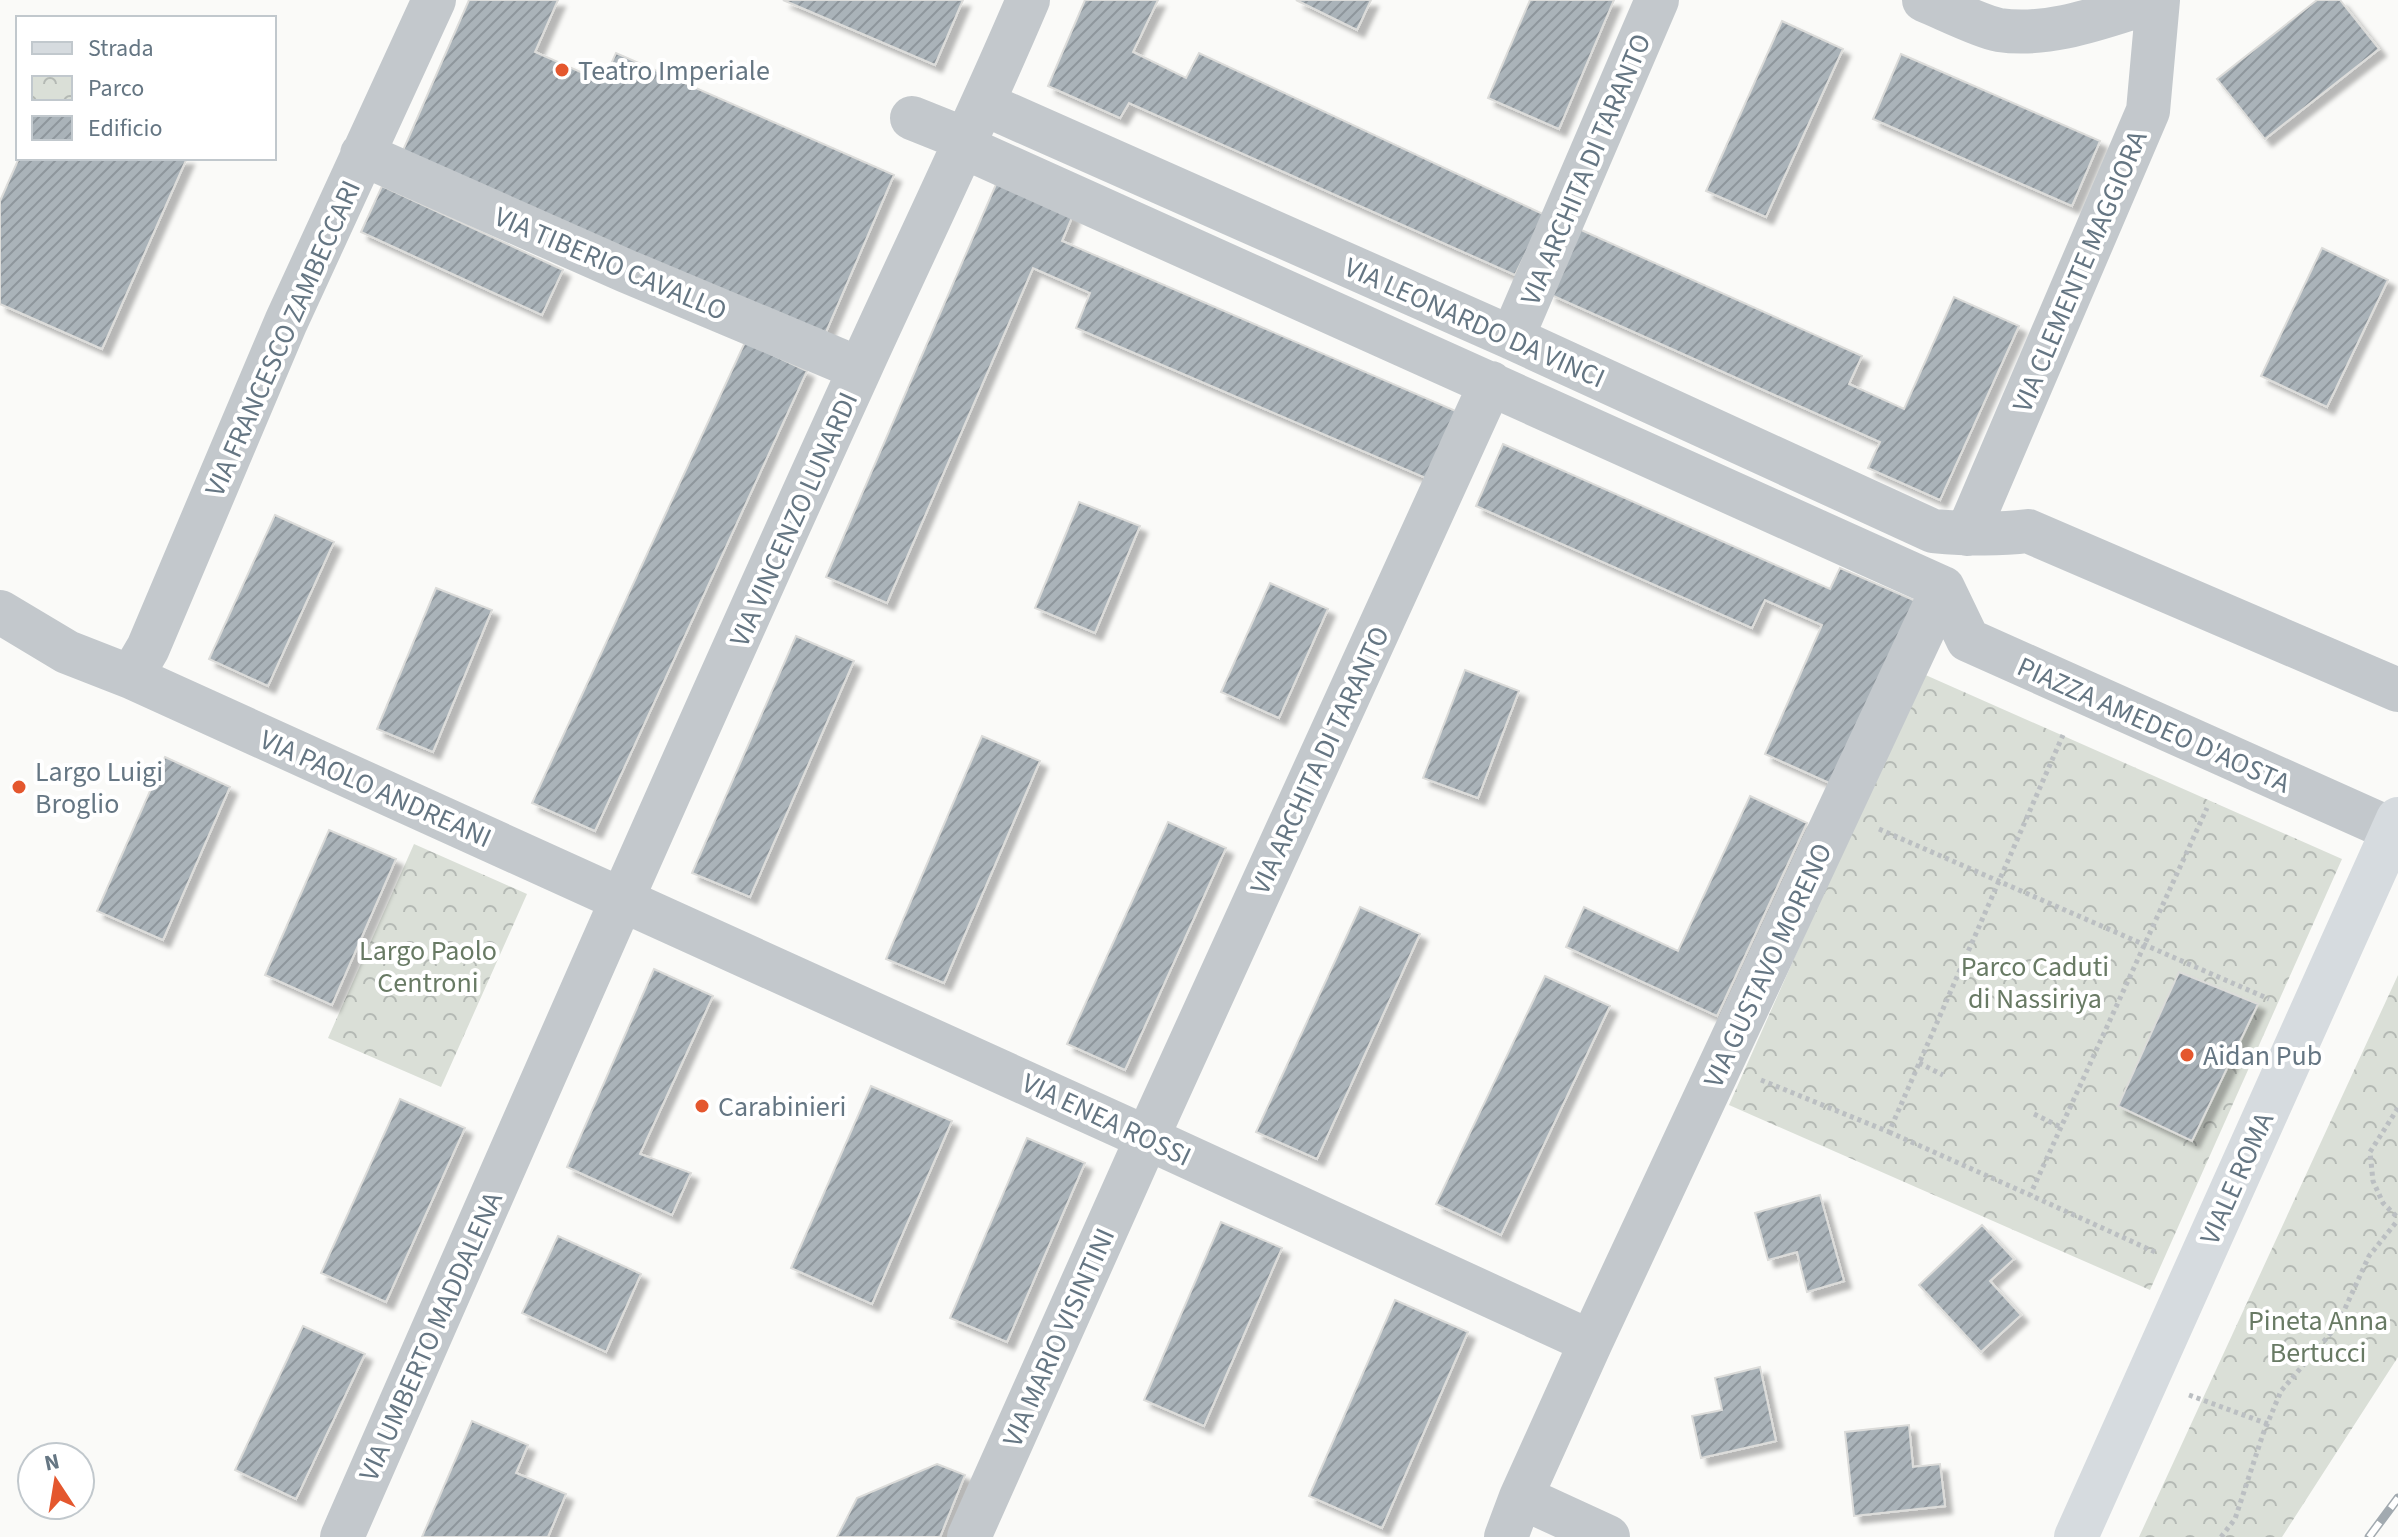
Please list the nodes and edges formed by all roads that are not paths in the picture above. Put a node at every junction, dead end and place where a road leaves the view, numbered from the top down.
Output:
1 (434, 0) edge
2 (1028, 0) edge
3 (1657, 0) edge
4 (1924, 0) edge
5 (2157, 0) edge
6 (912, 118) dead end
7 (972, 130) junction
8 (362, 154) junction
9 (1512, 338) junction
10 (860, 369) junction
11 (1491, 383) junction
12 (1967, 534) junction
13 (1943, 588) junction
14 (0, 612) edge
15 (131, 677) junction
16 (2398, 690) edge
17 (2395, 825) edge
18 (621, 898) junction
19 (1147, 1138) junction
20 (1591, 1342) junction
21 (1521, 1497) junction
22 (342, 1537) edge
23 (969, 1537) edge
24 (1506, 1537) edge
25 (1608, 1537) edge
26 (2076, 1537) edge

1 - 8 street, VIA FRANCESCO ZAMBECCARI
2 - 7 street, VIA VINCENZO LUNARDI
3 - 9 street, VIA ARCHITA DI TARANTO
4 - 5 street
5 - 12 street, VIA CLEMENTE MAGGIORA
6 - 7 street
7 - 9 street, VIA LEONARDO DA VINCI
7 - 10 street, VIA VINCENZO LUNARDI
7 - 11 street, VIA LEONARDO DA VINCI
8 - 10 street, VIA TIBERIO CAVALLO
8 - 15 street, VIA FRANCESCO ZAMBECCARI
9 - 12 street, VIA LEONARDO DA VINCI
10 - 18 street, VIA VINCENZO LUNARDI
11 - 13 street, VIA LEONARDO DA VINCI
11 - 19 street, VIA ARCHITA DI TARANTO
12 - 16 street
13 - 17 street, PIAZZA AMEDEO D'AOSTA
13 - 20 street, VIA GUSTAVO MORENO
14 - 15 street, VIA PAOLO ANDREANI
15 - 18 street, VIA PAOLO ANDREANI
17 - 26 main road, VIALE ROMA
18 - 19 street, VIA ENEA ROSSI
18 - 22 street, VIA UMBERTO MADDALENA
19 - 20 street, VIA ENEA ROSSI
19 - 23 street, VIA MARIO VISINTINI
20 - 21 street, VIA GUSTAVO MORENO
21 - 24 street, VIA GUSTAVO MORENO
21 - 25 street

